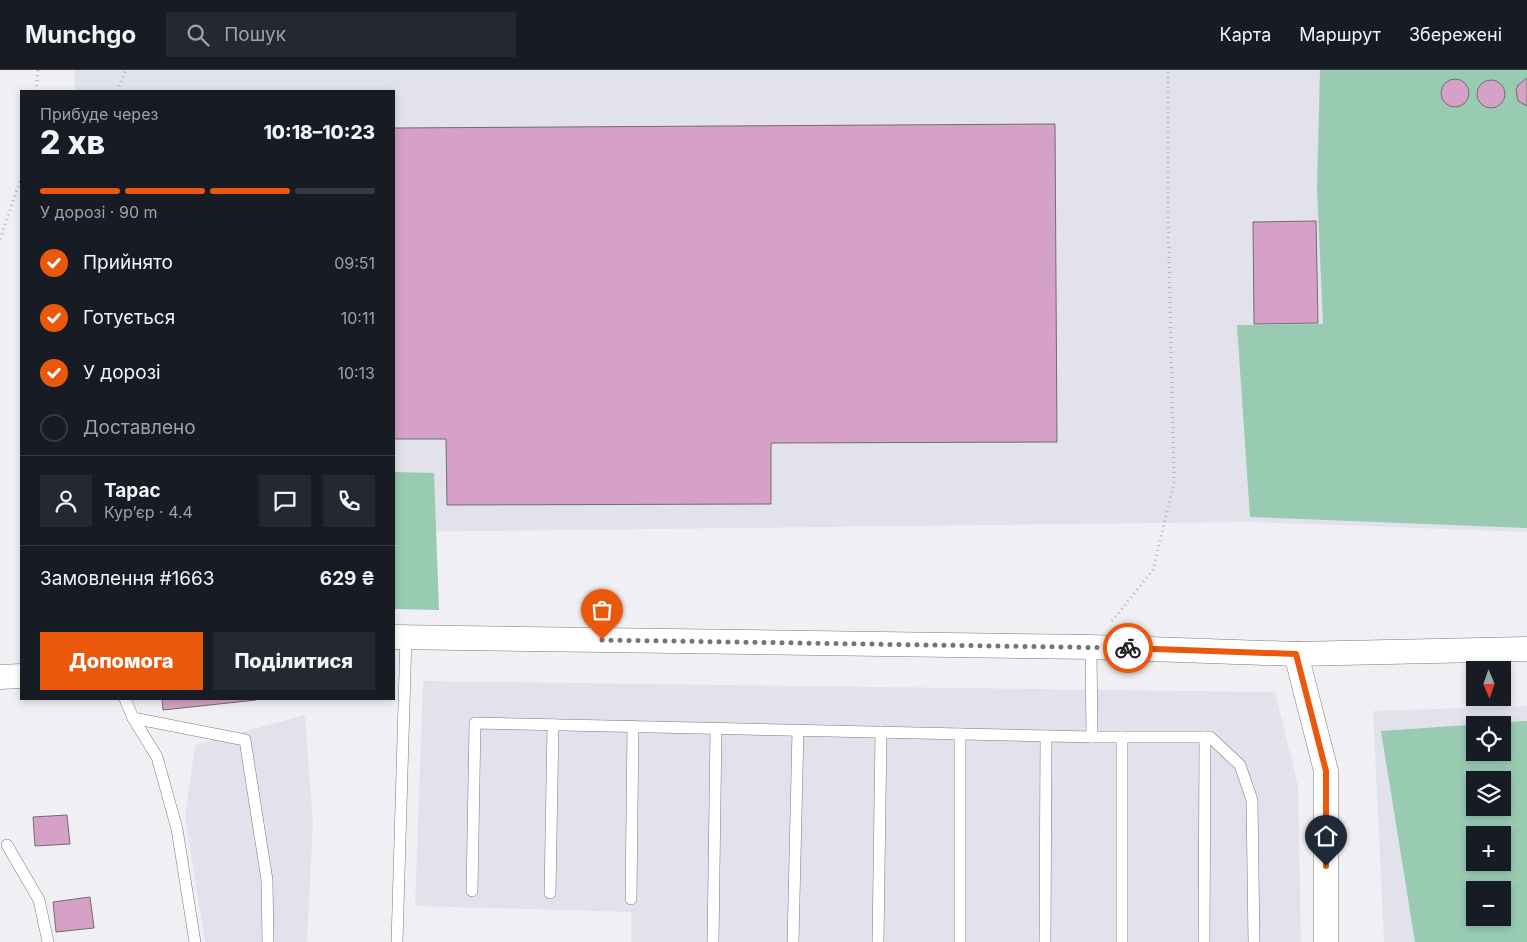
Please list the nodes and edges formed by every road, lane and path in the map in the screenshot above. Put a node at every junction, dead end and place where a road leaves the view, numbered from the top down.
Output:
1 (38, 70) edge
2 (126, 70) edge
3 (1168, 70) edge
4 (36, 90) edge
5 (117, 90) edge
6 (20, 181) edge
7 (0, 239) edge
8 (400, 637) edge
9 (1091, 647) junction
10 (1527, 649) edge
11 (1296, 654) junction
12 (20, 676) edge
13 (0, 677) edge
14 (125, 700) edge
15 (133, 718) junction
16 (553, 725) junction
17 (632, 726) junction
18 (716, 729) junction
19 (798, 730) junction
20 (881, 732) junction
21 (960, 734) junction
22 (1046, 736) junction
23 (1092, 737) junction
24 (1122, 737) junction
25 (1205, 737) junction
26 (7, 845) dead end
27 (472, 891) dead end
28 (550, 893) dead end
29 (631, 900) dead end
30 (48, 942) edge
31 (196, 942) edge
32 (268, 942) edge
33 (396, 942) edge
34 (713, 942) edge
35 (793, 942) edge
36 (878, 942) edge
37 (960, 942) edge
38 (1045, 942) edge
39 (1122, 942) edge
40 (1204, 942) edge
41 (1254, 942) edge
42 (1326, 942) edge

1 - 4 path
2 - 5 path
3 - 9 path
6 - 7 path
8 - 9 street
8 - 33 lane
9 - 11 street
9 - 23 lane
10 - 11 street
11 - 42 street
12 - 13 street
14 - 15 lane
15 - 31 lane
15 - 32 lane
16 - 17 lane
16 - 27 lane
16 - 28 lane
17 - 18 lane
17 - 29 lane
18 - 19 lane
18 - 34 lane
19 - 20 lane
19 - 35 lane
20 - 21 lane
20 - 36 lane
21 - 22 lane
21 - 37 lane
22 - 23 lane
22 - 38 lane
23 - 24 lane
24 - 25 lane
24 - 39 lane
25 - 40 lane
25 - 41 lane
26 - 30 lane

